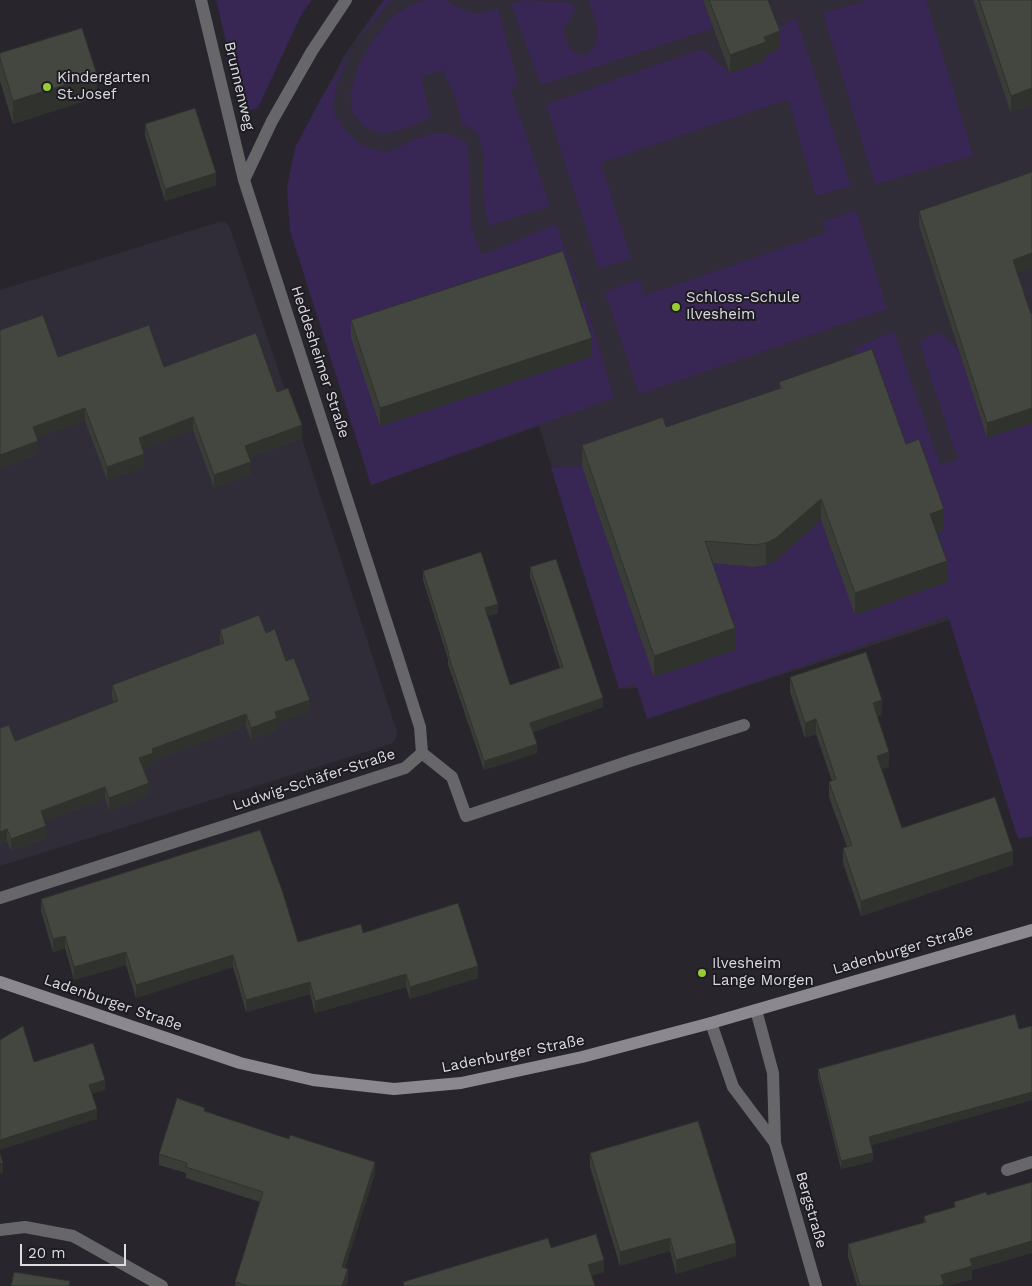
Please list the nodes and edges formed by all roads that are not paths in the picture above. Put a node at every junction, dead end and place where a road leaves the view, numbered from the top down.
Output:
1 (201, 0) edge
2 (346, 0) edge
3 (244, 180) junction
4 (744, 725) dead end
5 (422, 753) junction
6 (0, 898) edge
7 (1032, 930) edge
8 (0, 982) edge
9 (756, 1010) junction
10 (711, 1023) junction
11 (775, 1143) junction
12 (1032, 1162) edge
13 (1007, 1170) dead end
14 (0, 1230) edge
15 (162, 1286) edge
16 (816, 1286) edge

1 - 3 street, Brunnenweg
2 - 3 street
3 - 5 street, Heddesheimer Straße
4 - 5 street
5 - 6 street, Ludwig-Schäfer-Straße
7 - 9 main road, Ladenburger Straße
8 - 10 main road, Ladenburger Straße
9 - 10 main road, Ladenburger Straße
9 - 11 street, Bergstraße
10 - 11 street, Bergstraße
11 - 16 street, Bergstraße
12 - 13 street
14 - 15 street

